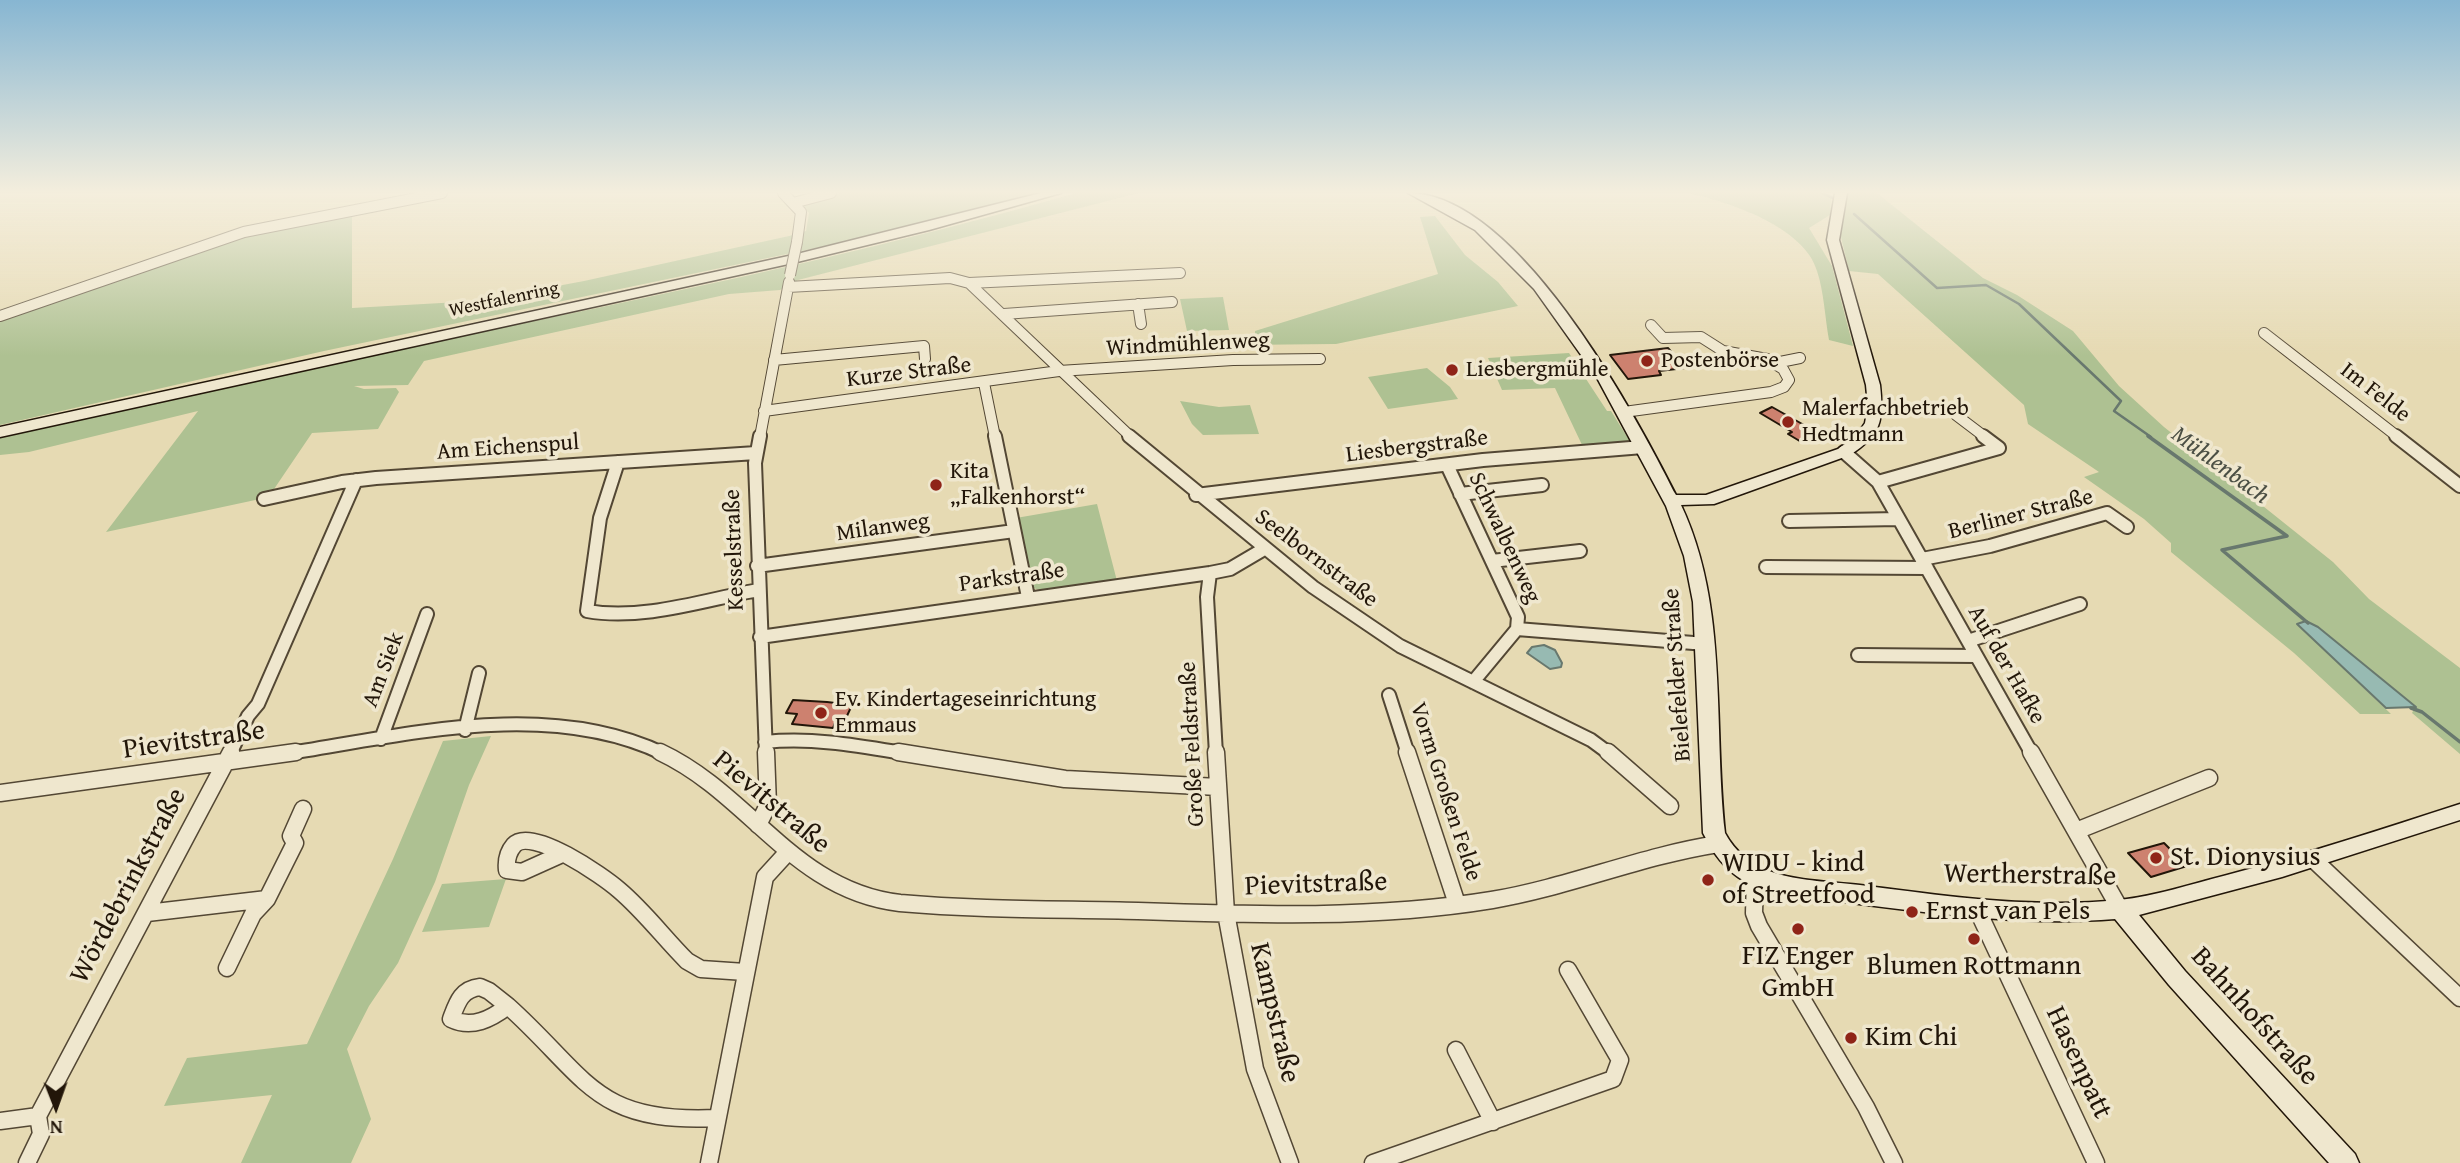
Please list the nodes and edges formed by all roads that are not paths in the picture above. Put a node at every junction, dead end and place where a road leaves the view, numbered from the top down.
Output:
1 (200, 247) edge
2 (796, 247) edge
3 (840, 247) edge
4 (1502, 247) edge
5 (1835, 247) edge
6 (1180, 273) dead end
7 (789, 281) junction
8 (973, 285) junction
9 (1172, 302) dead end
10 (1138, 304) junction
11 (1004, 314) junction
12 (0, 316) edge
13 (1141, 324) dead end
14 (1651, 325) dead end
15 (2264, 333) dead end
16 (1800, 358) dead end
17 (925, 359) dead end
18 (1320, 359) dead end
19 (774, 360) junction
20 (1774, 362) junction
21 (1059, 371) junction
22 (984, 383) junction
23 (1753, 395) joint
24 (764, 411) junction
25 (1624, 412) junction
26 (1956, 415) dead end
27 (0, 432) edge
28 (1643, 447) junction
29 (756, 453) junction
30 (1847, 455) junction
31 (618, 462) junction
32 (1447, 465) junction
33 (356, 480) junction
34 (1878, 482) junction
35 (1542, 485) dead end
36 (2460, 486) edge
37 (1460, 494) junction
38 (1196, 495) junction
39 (264, 499) dead end
40 (1671, 500) junction
41 (1708, 500) junction
42 (1898, 519) junction
43 (1679, 520) junction
44 (1789, 521) dead end
45 (2127, 527) dead end
46 (1014, 531) junction
47 (1264, 549) junction
48 (1580, 551) dead end
49 (1492, 561) junction
50 (1924, 564) junction
51 (757, 566) junction
52 (1766, 567) dead end
53 (1210, 573) junction
54 (758, 590) junction
55 (1028, 597) junction
56 (2081, 604) dead end
57 (427, 614) dead end
58 (1517, 629) junction
59 (760, 637) junction
60 (1968, 641) junction
61 (1706, 644) junction
62 (1858, 655) dead end
63 (1976, 656) junction
64 (479, 673) dead end
65 (1472, 682) junction
66 (1389, 695) dead end
67 (465, 730) junction
68 (381, 739) junction
69 (765, 742) junction
70 (226, 763) junction
71 (2209, 778) dead end
72 (1218, 787) junction
73 (0, 793) edge
74 (1670, 806) dead end
75 (303, 809) dead end
76 (2460, 812) edge
77 (758, 825) junction
78 (2076, 831) junction
79 (1718, 844) junction
80 (562, 854) dead end
81 (786, 854) junction
82 (2314, 860) junction
83 (1755, 877) junction
84 (267, 899) junction
85 (1457, 904) junction
86 (1977, 909) junction
87 (2120, 909) junction
88 (147, 913) junction
89 (1226, 913) junction
90 (226, 968) dead end
91 (1568, 970) dead end
92 (745, 972) junction
93 (2460, 998) edge
94 (508, 1006) dead end
95 (1456, 1050) dead end
96 (1620, 1060) joint
97 (38, 1116) junction
98 (717, 1118) junction
99 (0, 1121) edge
100 (1493, 1122) junction
101 (27, 1163) edge
102 (709, 1163) edge
103 (1290, 1163) edge
104 (1373, 1163) edge
105 (1894, 1163) edge
106 (2096, 1163) edge
107 (2346, 1163) edge

1 - 12 street
2 - 7 street, bridge
3 - 27 main road, Westfalenring
4 - 25 main road, Bielefelder Straße
5 - 30 main road
6 - 8 street
7 - 8 street
7 - 19 street, Kesselstraße
8 - 11 street, Seelbornstraße
9 - 10 street
10 - 11 street
10 - 13 street
11 - 21 street, Seelbornstraße
14 - 20 street
15 - 36 street, Im Felde
16 - 20 street
17 - 19 street
18 - 21 street, Windmühlenweg
19 - 24 street, Kesselstraße
20 - 23 street
21 - 22 street, Kurze Straße
21 - 38 street, Seelbornstraße
22 - 24 street, Kurze Straße
22 - 46 street
23 - 25 street
24 - 29 street, Kesselstraße
25 - 28 main road, Bielefelder Straße
26 - 34 street
28 - 32 street, Liesbergstraße
28 - 40 main road, Bielefelder Straße
29 - 31 street, Am Eichenspul
29 - 51 street, Kesselstraße
30 - 34 street, Auf der Hafke
30 - 41 main road
31 - 33 street, Am Eichenspul
31 - 54 street
32 - 37 street, Schwalbenweg
32 - 38 street, Liesbergstraße
33 - 39 street, Am Eichenspul
33 - 70 street, Wördebrinkstraße
34 - 42 street, Auf der Hafke
35 - 37 street
37 - 49 street, Schwalbenweg
38 - 47 street, Seelbornstraße
40 - 41 main road
40 - 43 main road, Bielefelder Straße
41 - 43 main road
42 - 44 street
42 - 50 street, Auf der Hafke
43 - 61 main road, Bielefelder Straße
45 - 50 street, Berliner Straße
46 - 51 street, Milanweg
46 - 55 street
47 - 53 street, Parkstraße
47 - 65 street, Seelbornstraße
48 - 49 street
49 - 58 street, Schwalbenweg
50 - 52 street, Berliner Straße
50 - 60 street, Auf der Hafke
51 - 54 street, Kesselstraße
53 - 55 street, Parkstraße
53 - 72 street, Große Feldstraße
54 - 59 street, Kesselstraße
55 - 59 street, Parkstraße
56 - 60 street
57 - 68 street, Am Siek
58 - 61 street
58 - 65 street
59 - 69 street, Kesselstraße
60 - 63 street, Auf der Hafke
61 - 79 main road, Bielefelder Straße
62 - 63 street
63 - 78 street, Auf der Hafke
64 - 67 street
65 - 74 street, Seelbornstraße
66 - 85 street, Vorm Großen Felde
67 - 68 street, Pievitstraße
67 - 77 street, Pievitstraße
68 - 70 street, Pievitstraße
69 - 72 street
69 - 77 street, Kesselstraße
70 - 73 street, Pievitstraße
70 - 88 street, Wördebrinkstraße
71 - 78 street
72 - 89 street, Große Feldstraße
75 - 84 street
76 - 82 main road, Wertherstraße
77 - 81 street, Pievitstraße
78 - 87 street, Auf der Hafke
79 - 83 main road
79 - 85 street, Pievitstraße
80 - 92 street
81 - 89 street, Pievitstraße
81 - 92 street
82 - 87 main road, Wertherstraße
82 - 93 street
83 - 86 main road, Wertherstraße
83 - 105 street
84 - 88 street
84 - 90 street
85 - 89 street, Pievitstraße
86 - 87 main road, Wertherstraße
86 - 106 street, Hasenpatt
87 - 107 main road, Bahnhofstraße
88 - 97 street, Wördebrinkstraße
89 - 103 street, Kampstraße
91 - 96 street
92 - 98 street
94 - 98 street
95 - 100 street
96 - 100 street
97 - 99 street
97 - 101 street, Wördebrinkstraße
98 - 102 street
100 - 104 street

